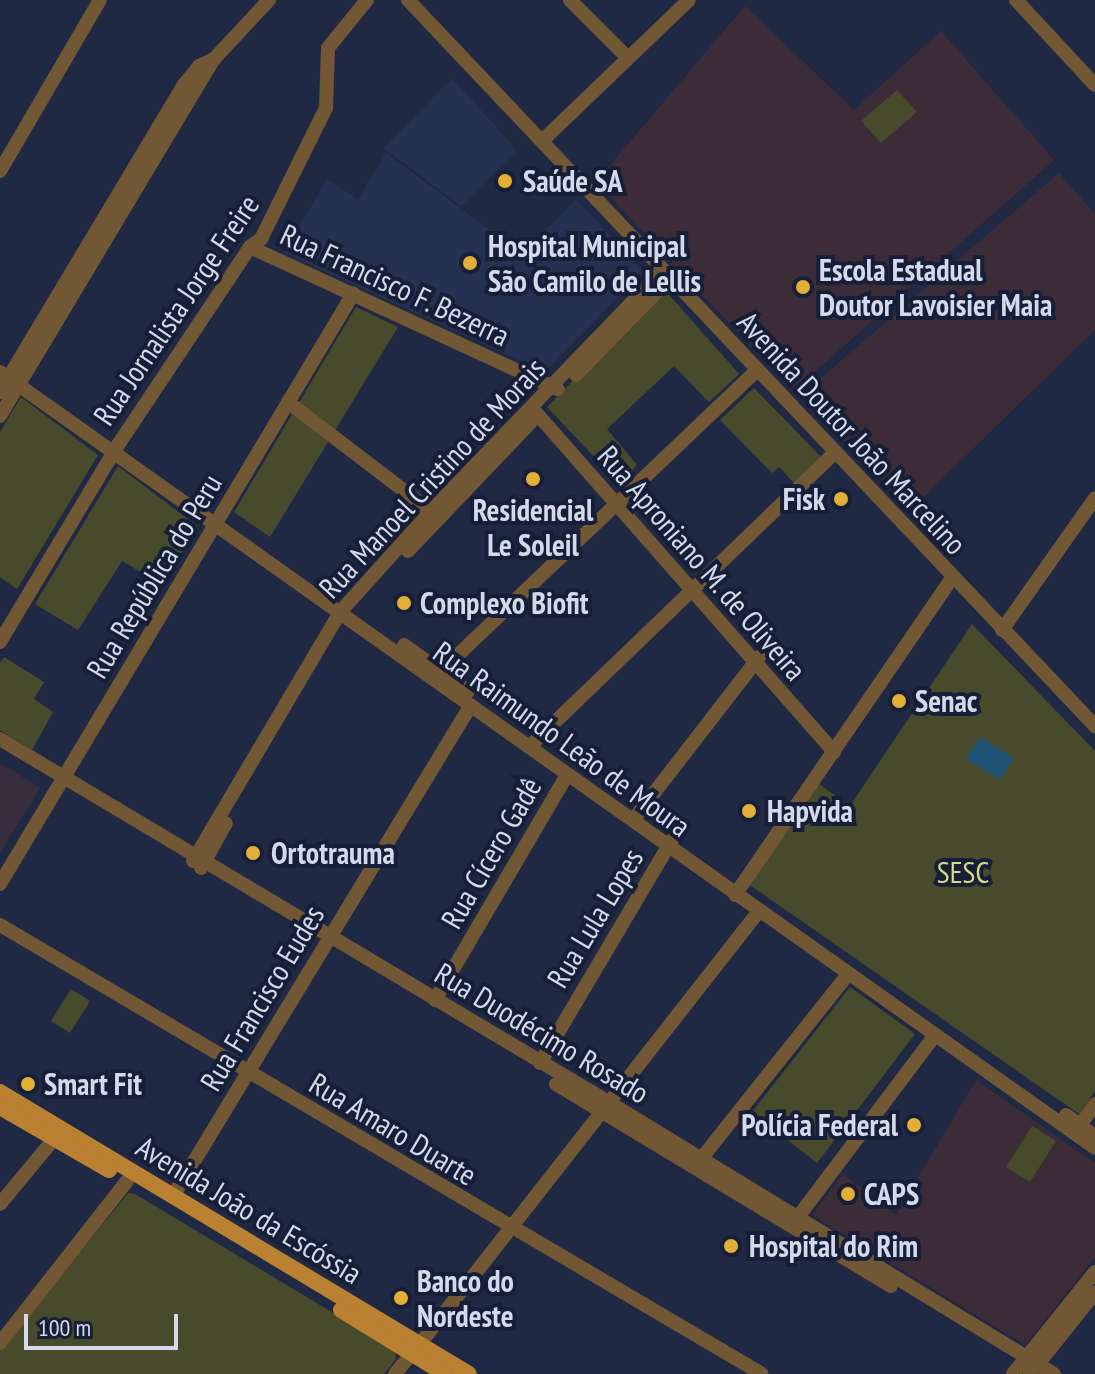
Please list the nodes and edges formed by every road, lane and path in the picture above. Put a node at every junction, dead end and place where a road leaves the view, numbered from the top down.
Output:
1 (100, 0) edge
2 (269, 0) edge
3 (367, 0) edge
4 (408, 0) edge
5 (570, 0) edge
6 (689, 0) edge
7 (1016, 0) edge
8 (628, 58) junction
9 (1095, 85) edge
10 (543, 140) junction
11 (0, 171) edge
12 (250, 247) junction
13 (666, 274) junction
14 (353, 294) junction
15 (0, 361) edge
16 (757, 370) junction
17 (12, 376) edge
18 (557, 388) junction
19 (0, 392) edge
20 (288, 402) junction
21 (537, 409) junction
22 (0, 416) edge
23 (116, 448) junction
24 (838, 457) junction
25 (1095, 498) edge
26 (617, 502) junction
27 (436, 514) junction
28 (217, 520) junction
29 (953, 577) junction
30 (698, 591) junction
31 (347, 610) junction
32 (1002, 630) junction
33 (0, 642) edge
34 (756, 660) junction
35 (441, 671) junction
36 (471, 705) junction
37 (1095, 726) edge
38 (0, 739) edge
39 (535, 747) junction
40 (837, 748) junction
41 (0, 751) edge
42 (567, 775) junction
43 (61, 782) junction
44 (637, 815) junction
45 (669, 844) junction
46 (198, 862) junction
47 (0, 884) edge
48 (737, 891) junction
49 (759, 911) junction
50 (0, 925) edge
51 (327, 940) junction
52 (848, 974) junction
53 (435, 1000) junction
54 (935, 1035) junction
55 (540, 1063) junction
56 (247, 1073) junction
57 (0, 1092) edge
58 (1095, 1104) edge
59 (0, 1107) edge
60 (607, 1107) junction
61 (1080, 1125) junction
62 (1095, 1136) edge
63 (54, 1139) junction
64 (1095, 1148) edge
65 (701, 1159) junction
66 (127, 1181) junction
67 (173, 1196) junction
68 (0, 1204) edge
69 (798, 1217) junction
70 (509, 1228) junction
71 (1095, 1272) edge
72 (1095, 1293) edge
73 (0, 1343) edge
74 (415, 1349) junction
75 (1028, 1368) edge
76 (395, 1374) edge
77 (445, 1374) edge
78 (469, 1374) edge
79 (762, 1374) edge
80 (1054, 1374) edge

1 - 11 street
2 - 17 street
3 - 12 street, Rua Jornalista Jorge Freire
4 - 10 street, Avenida Doutor João Marcelino
5 - 8 street
6 - 8 street
7 - 9 street
8 - 10 street
10 - 13 street, Avenida Doutor João Marcelino
12 - 14 street, Rua Francisco F. Bezerra
12 - 23 street, Rua Jornalista Jorge Freire
13 - 16 street, Avenida Doutor João Marcelino
13 - 18 street, Rua Manoel Cristino de Morais
14 - 18 street, Rua Francisco F. Bezerra
14 - 20 street, Rua República do Peru
15 - 17 street, Rua Raimundo Leão de Moura
16 - 24 street, Avenida Doutor João Marcelino
16 - 26 street
17 - 19 street
17 - 22 street
17 - 23 street, Rua Raimundo Leão de Moura
18 - 21 street, Rua Manoel Cristino de Morais
20 - 27 street
20 - 28 street, Rua República do Peru
21 - 26 street, Rua Aproniano M. de Oliveira
21 - 27 street, Rua Manoel Cristino de Morais
23 - 28 street, Rua Raimundo Leão de Moura
23 - 33 street, Rua Jornalista Jorge Freire
24 - 29 street, Avenida Doutor João Marcelino
24 - 30 street
25 - 32 street
26 - 30 street, Rua Aproniano M. de Oliveira
26 - 35 street
27 - 31 street, Rua Manoel Cristino de Morais
28 - 31 street, Rua Raimundo Leão de Moura
28 - 43 street, Rua República do Peru
29 - 32 street, Avenida Doutor João Marcelino
29 - 40 street
30 - 34 street, Rua Aproniano M. de Oliveira
30 - 39 street
31 - 35 street, Rua Raimundo Leão de Moura
31 - 36 street, Rua Raimundo Leão de Moura
31 - 46 street, Rua Manoel Cristino de Morais
32 - 37 street, Avenida Doutor João Marcelino
34 - 40 street, Rua Aproniano M. de Oliveira
34 - 44 street
35 - 39 street, Rua Raimundo Leão de Moura
36 - 39 street, Rua Raimundo Leão de Moura
36 - 51 street, Rua Francisco Eudes
38 - 43 street, Rua Duodécimo Rosado
39 - 42 street, Rua Raimundo Leão de Moura
39 - 44 street, Rua Raimundo Leão de Moura
40 - 48 street
41 - 43 street, Rua Duodécimo Rosado
42 - 45 street, Rua Raimundo Leão de Moura
42 - 53 street, Rua Cícero Gadê
43 - 46 street, Rua Duodécimo Rosado
43 - 47 street, Rua República do Peru
44 - 45 street, Rua Raimundo Leão de Moura
45 - 48 street, Rua Raimundo Leão de Moura
45 - 55 street, Rua Lula Lopes
46 - 51 street, Rua Duodécimo Rosado
48 - 49 street, Rua Raimundo Leão de Moura
48 - 61 street, Rua Raimundo Leão de Moura
49 - 52 street, Rua Raimundo Leão de Moura
49 - 60 street
50 - 56 street, Rua Amaro Duarte
51 - 53 street, Rua Duodécimo Rosado
51 - 56 street, Rua Francisco Eudes
51 - 60 street, Rua Duodécimo Rosado
52 - 54 street, Rua Raimundo Leão de Moura
52 - 65 street
53 - 55 street, Rua Duodécimo Rosado
54 - 64 street, Rua Raimundo Leão de Moura
54 - 69 street
55 - 60 street, Rua Duodécimo Rosado
56 - 67 street, Rua Francisco Eudes
56 - 70 street, Rua Amaro Duarte
57 - 67 main road, Avenida João da Escóssia
58 - 61 street
59 - 63 main road, Avenida João da Escóssia
60 - 65 street, Rua Duodécimo Rosado
60 - 70 street
60 - 75 street, Rua Duodécimo Rosado
61 - 62 street, Rua Raimundo Leão de Moura
63 - 66 main road, Avenida João da Escóssia
63 - 68 street
65 - 69 street, Rua Duodécimo Rosado
66 - 73 street
66 - 74 main road, Avenida João da Escóssia
67 - 74 main road, Avenida João da Escóssia
69 - 75 street, Rua Duodécimo Rosado
70 - 74 street
70 - 79 street, Rua Amaro Duarte
71 - 75 street
72 - 75 street
74 - 76 street
74 - 77 main road, Avenida João da Escóssia
74 - 78 main road, Avenida João da Escóssia
75 - 80 street, Rua Duodécimo Rosado

